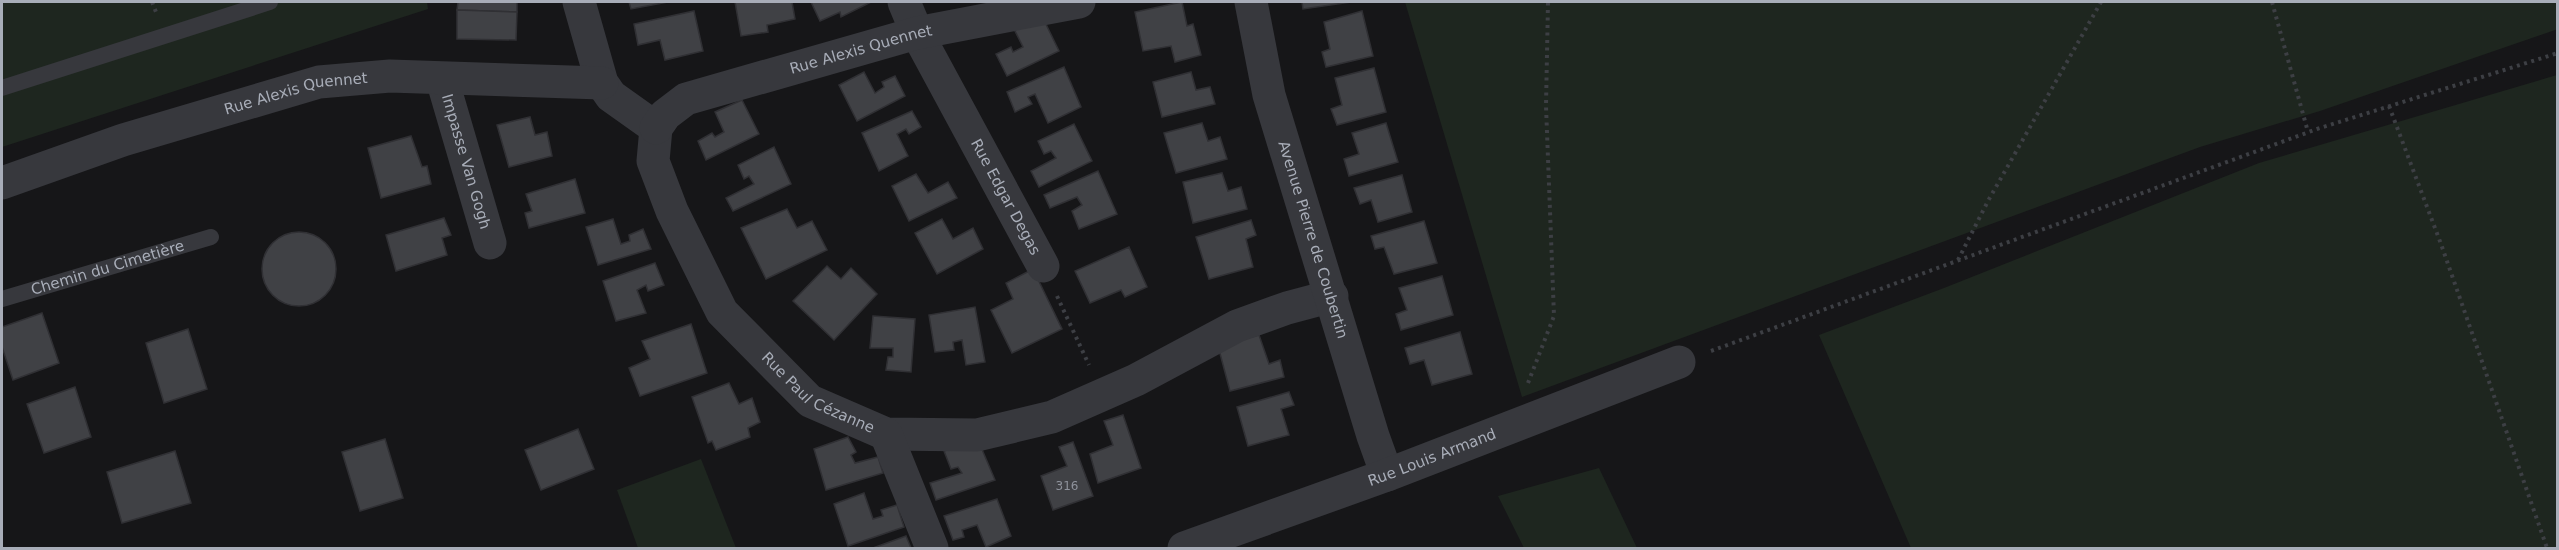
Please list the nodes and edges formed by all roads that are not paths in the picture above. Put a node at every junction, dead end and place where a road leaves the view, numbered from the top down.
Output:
1 (270, 2) edge
2 (579, 2) edge
3 (903, 2) edge
4 (1079, 2) edge
5 (1251, 2) edge
6 (917, 33) junction
7 (442, 79) junction
8 (602, 83) junction
9 (2, 88) edge
10 (656, 128) junction
11 (2, 183) edge
12 (211, 237) dead end
13 (490, 243) dead end
14 (1042, 266) road end
15 (1332, 296) junction
16 (2, 299) edge
17 (1679, 362) road end
18 (886, 434) junction
19 (1387, 474) junction
20 (932, 549) edge
21 (1184, 549) edge

1 - 9 lane
2 - 8 street
3 - 6 street, Rue Edgar Degas
4 - 6 street, Rue Alexis Quennet
5 - 15 street, Avenue Pierre de Coubertin
6 - 10 street, Rue Alexis Quennet
6 - 14 street, Rue Edgar Degas
7 - 8 street, Rue Alexis Quennet
7 - 11 street, Rue Alexis Quennet
7 - 13 street, Impasse Van Gogh
8 - 10 street
10 - 18 street, Rue Paul Cézanne
12 - 16 lane, Chemin du Cimetière
15 - 18 street, Rue Paul Cézanne
15 - 19 street, Avenue Pierre de Coubertin
17 - 19 street, Rue Louis Armand
18 - 20 street
19 - 21 street, Rue Louis Armand

